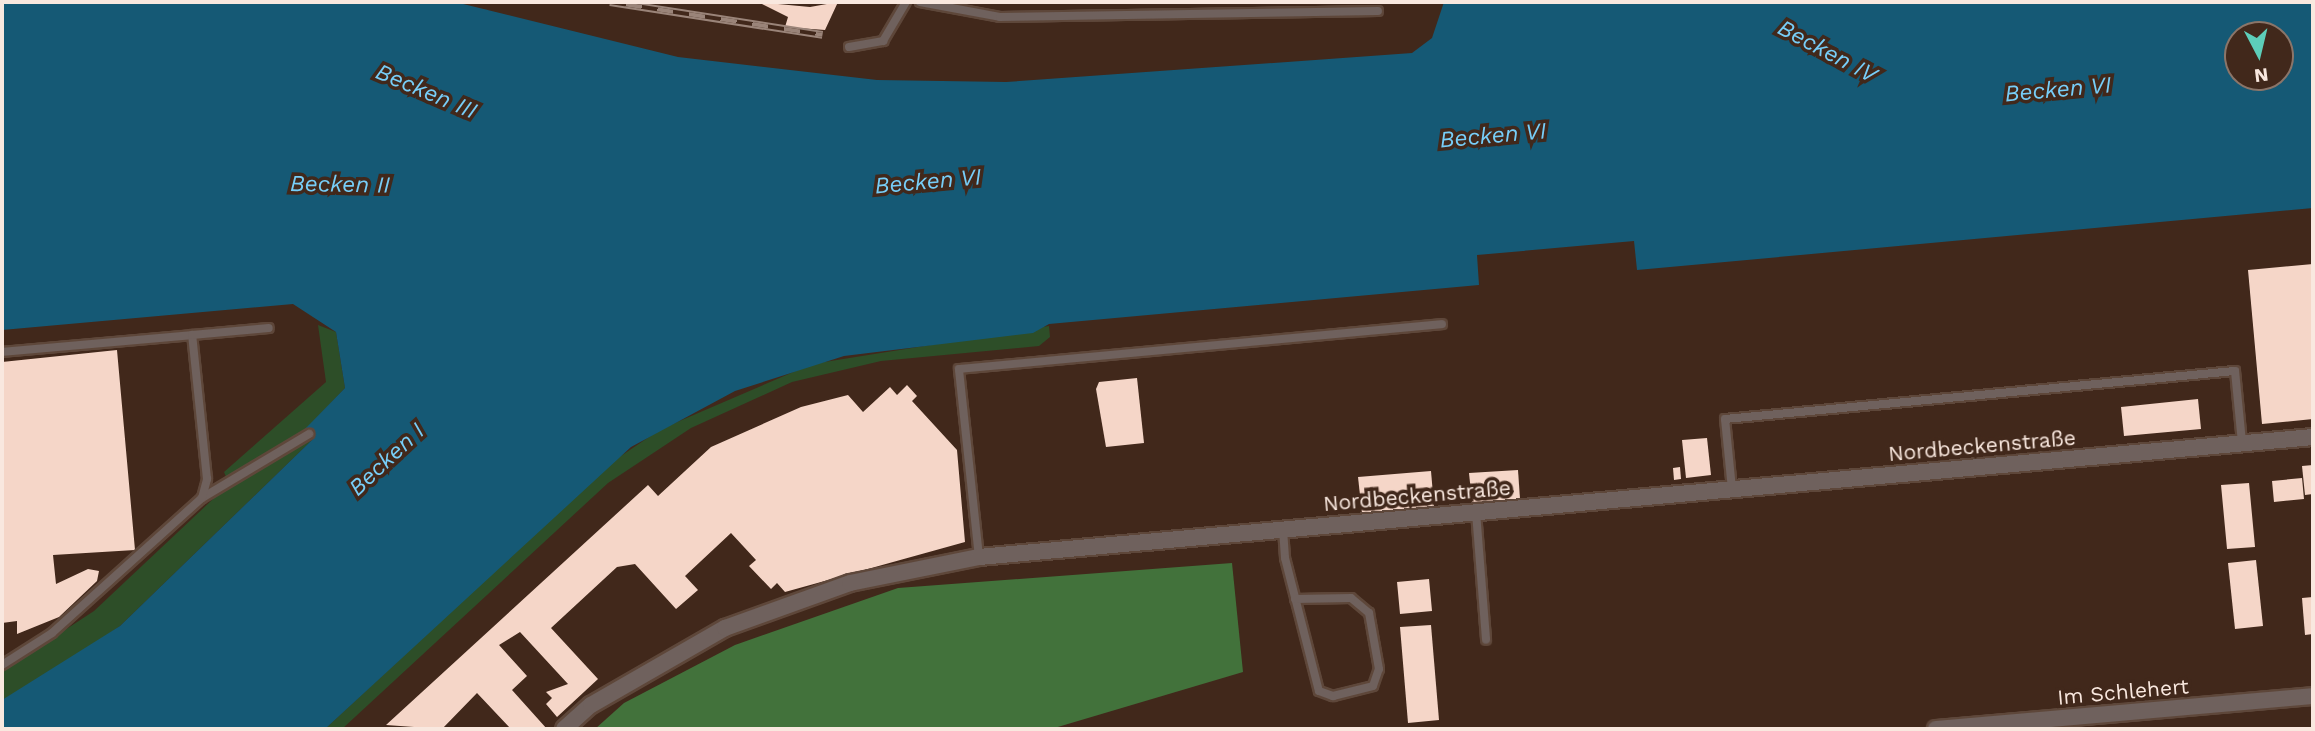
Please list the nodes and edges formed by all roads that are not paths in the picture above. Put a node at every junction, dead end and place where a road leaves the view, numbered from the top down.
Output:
1 (906, 2) edge
2 (920, 2) edge
3 (1378, 11) dead end
4 (849, 47) dead end
5 (1442, 324) dead end
6 (269, 328) dead end
7 (192, 335) junction
8 (2, 352) edge
9 (309, 434) dead end
10 (2241, 436) junction
11 (2313, 437) edge
12 (1731, 484) junction
13 (202, 498) junction
14 (1476, 512) junction
15 (1283, 529) junction
16 (979, 557) junction
17 (1295, 599) junction
18 (1486, 640) dead end
19 (2, 665) edge
20 (2313, 696) edge
21 (564, 729) edge
22 (1936, 729) edge

1 - 4 lane
2 - 3 lane
5 - 16 lane
6 - 7 lane
7 - 8 lane
7 - 13 lane
9 - 13 lane
10 - 11 street, Nordbeckenstraße
10 - 12 street, Nordbeckenstraße
10 - 12 lane
12 - 14 street, Nordbeckenstraße
13 - 19 lane
14 - 15 street, Nordbeckenstraße
14 - 18 lane
15 - 16 street, Nordbeckenstraße
15 - 17 lane
16 - 21 street, Nordbeckenstraße
17 - 17 lane
20 - 22 street, Im Schlehert

